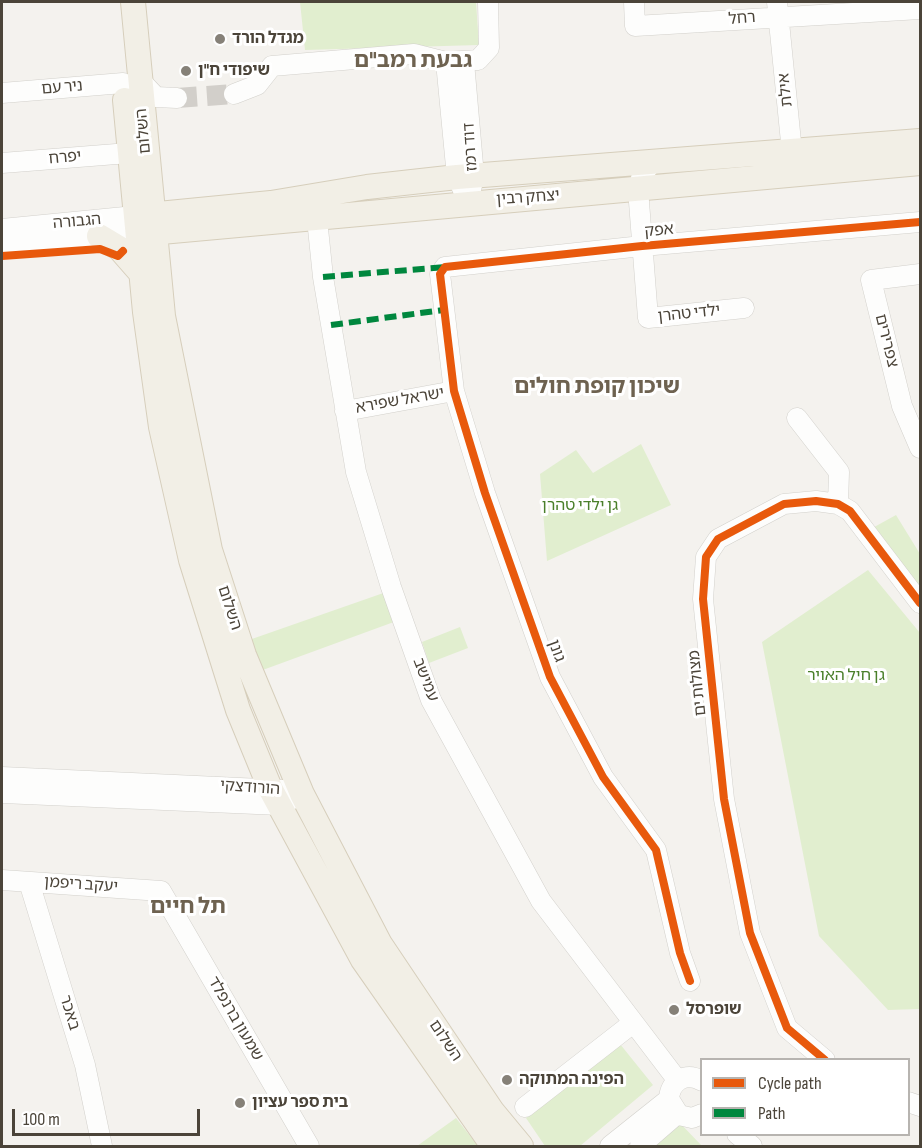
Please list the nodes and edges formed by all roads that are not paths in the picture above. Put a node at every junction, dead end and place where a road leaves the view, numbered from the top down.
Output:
1 (120, 2) edge
2 (133, 2) edge
3 (488, 2) edge
4 (634, 2) edge
5 (778, 9) edge
6 (921, 9) edge
7 (455, 62) junction
8 (131, 81) junction
9 (2, 93) edge
10 (234, 94) tunnel mouth
11 (177, 98) tunnel mouth
12 (921, 141) edge
13 (792, 152) junction
14 (129, 153) junction
15 (2, 163) edge
16 (651, 164) junction
17 (921, 164) edge
18 (148, 171) junction
19 (782, 176) junction
20 (466, 177) junction
21 (638, 189) junction
22 (469, 203) junction
23 (200, 211) junction
24 (317, 219) junction
25 (921, 222) edge
26 (145, 225) junction
27 (2, 229) edge
28 (99, 236) junction
29 (2, 243) edge
30 (642, 246) junction
31 (140, 272) junction
32 (921, 274) edge
33 (744, 308) dead end
34 (443, 310) joint
35 (454, 391) junction
36 (345, 411) junction
37 (797, 418) dead end
38 (921, 448) edge
39 (838, 504) junction
40 (921, 603) edge
41 (2, 777) edge
42 (2, 793) edge
43 (302, 794) junction
44 (275, 797) junction
45 (2, 880) edge
46 (28, 882) junction
47 (161, 891) joint
48 (690, 981) dead end
49 (633, 1023) junction
50 (824, 1058) edge
51 (700, 1080) edge
52 (678, 1081) junction
53 (673, 1106) junction
54 (525, 1107) dead end
55 (700, 1115) edge
56 (740, 1136) edge
57 (102, 1146) edge
58 (309, 1146) edge
59 (493, 1146) edge
60 (520, 1146) edge
61 (610, 1146) edge
62 (640, 1146) edge
63 (752, 1146) edge

1 - 8 main road, השלום
2 - 8 main road, השלום
3 - 7 street
4 - 5 street, רחל
5 - 6 street, רחל
5 - 13 street, אילת
7 - 10 street
7 - 20 street, דוד רמז
8 - 9 street, ניר עם
8 - 11 street
8 - 14 main road, השלום
8 - 18 main road, השלום
12 - 13 main road, יצחק רבין
13 - 16 main road, יצחק רבין
13 - 19 street, אילת
14 - 15 street, יפרח
14 - 26 main road, השלום
16 - 20 main road, יצחק רבין
16 - 21 street
17 - 19 main road, יצחק רבין
18 - 23 main road
18 - 26 main road, השלום
19 - 21 main road, יצחק רבין
20 - 22 street, דוד רמז
20 - 23 main road, יצחק רבין
21 - 22 main road, יצחק רבין
21 - 30 street, ילדי טהרן
22 - 24 main road, יצחק רבין
23 - 26 main road, יצחק רבין
24 - 26 main road, יצחק רבין
24 - 36 street, עמישב
25 - 30 street, אפק
26 - 27 street, הגבורה
26 - 28 street, הגבורה
26 - 31 main road, השלום
26 - 43 main road, השלום
28 - 29 street, הגבורה
28 - 31 main road
30 - 33 street, ילדי טהרן
30 - 34 street, אפק
31 - 44 main road, השלום
32 - 38 street, צפרירים
34 - 35 street, גונן
35 - 36 street, ישראל שפירא
35 - 48 street, גונן
36 - 49 street, עמישב
37 - 39 street
39 - 40 street
39 - 50 street, מצולות ים
41 - 44 street, הורודצקי
42 - 44 street, הורודצקי
43 - 44 street, הורודצקי
43 - 60 main road, השלום
44 - 59 main road, השלום
45 - 46 street, יעקב ריפמן
46 - 47 street, יעקב ריפמן
46 - 57 street, באכר
47 - 58 street, שמעון ברנפלד
49 - 52 street, עמישב
49 - 54 street
51 - 52 street
52 - 53 street
53 - 55 street
53 - 61 street
53 - 62 street
56 - 63 street

